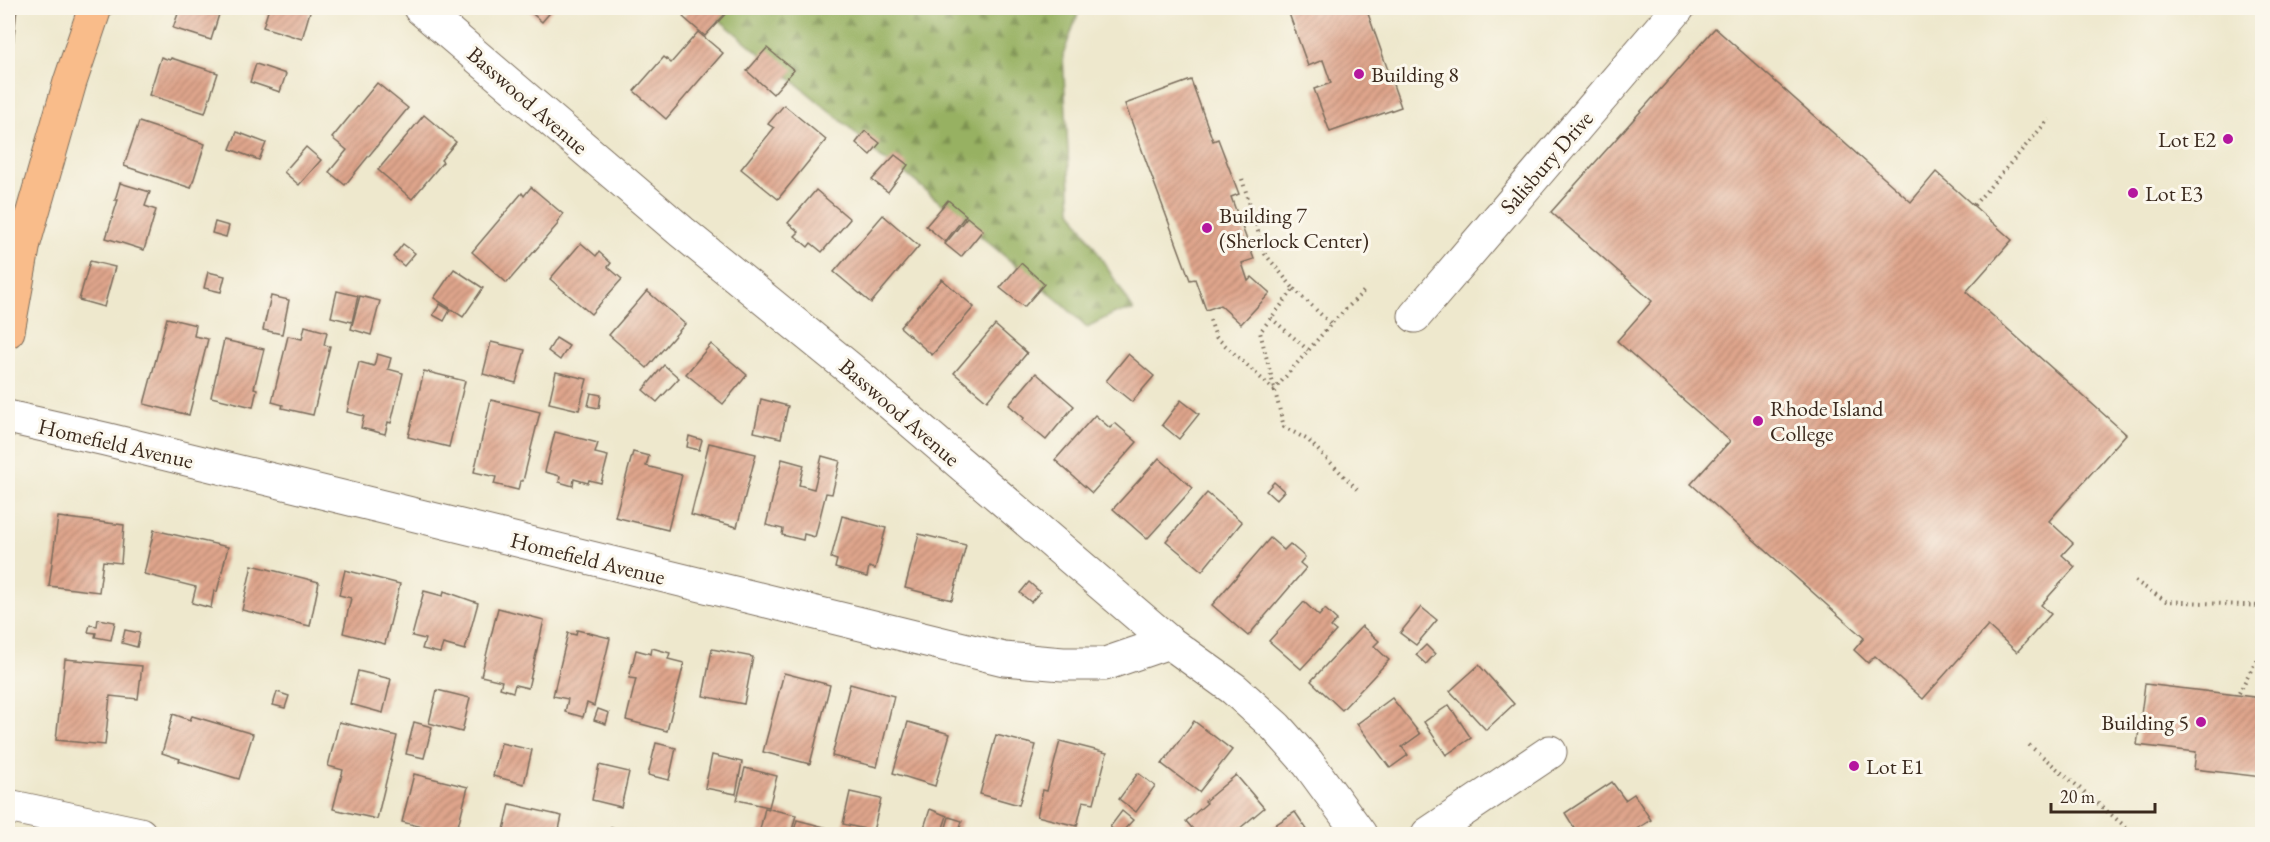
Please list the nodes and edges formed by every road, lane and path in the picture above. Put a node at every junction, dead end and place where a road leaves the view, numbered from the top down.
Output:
1 (95, 8) edge
2 (420, 8) edge
3 (1678, 8) edge
4 (2049, 119) dead end
5 (1242, 178) dead end
6 (1974, 206) dead end
7 (1294, 289) junction
8 (1365, 290) dead end
9 (1414, 316) dead end
10 (1271, 318) junction
11 (1210, 320) dead end
12 (1331, 324) junction
13 (8, 331) edge
14 (1308, 350) junction
15 (1274, 390) junction
16 (8, 417) edge
17 (1357, 489) dead end
18 (2135, 581) dead end
19 (2262, 606) edge
20 (1169, 642) junction
21 (2262, 649) edge
22 (2239, 693) dead end
23 (2028, 745) dead end
24 (1550, 752) dead end
25 (8, 806) edge
26 (140, 834) edge
27 (1360, 834) edge
28 (1428, 834) edge
29 (2134, 834) edge

1 - 13 main road
2 - 20 street, Basswood Avenue
3 - 9 street, Salisbury Drive
4 - 6 path
5 - 7 path
7 - 10 path
7 - 12 path
8 - 12 path
10 - 14 path
10 - 15 path
11 - 15 path
12 - 14 path
14 - 15 path
15 - 17 path
16 - 20 street, Homefield Avenue
18 - 19 path
20 - 27 street, Basswood Avenue
21 - 22 path
23 - 29 path
24 - 28 street
25 - 26 street

